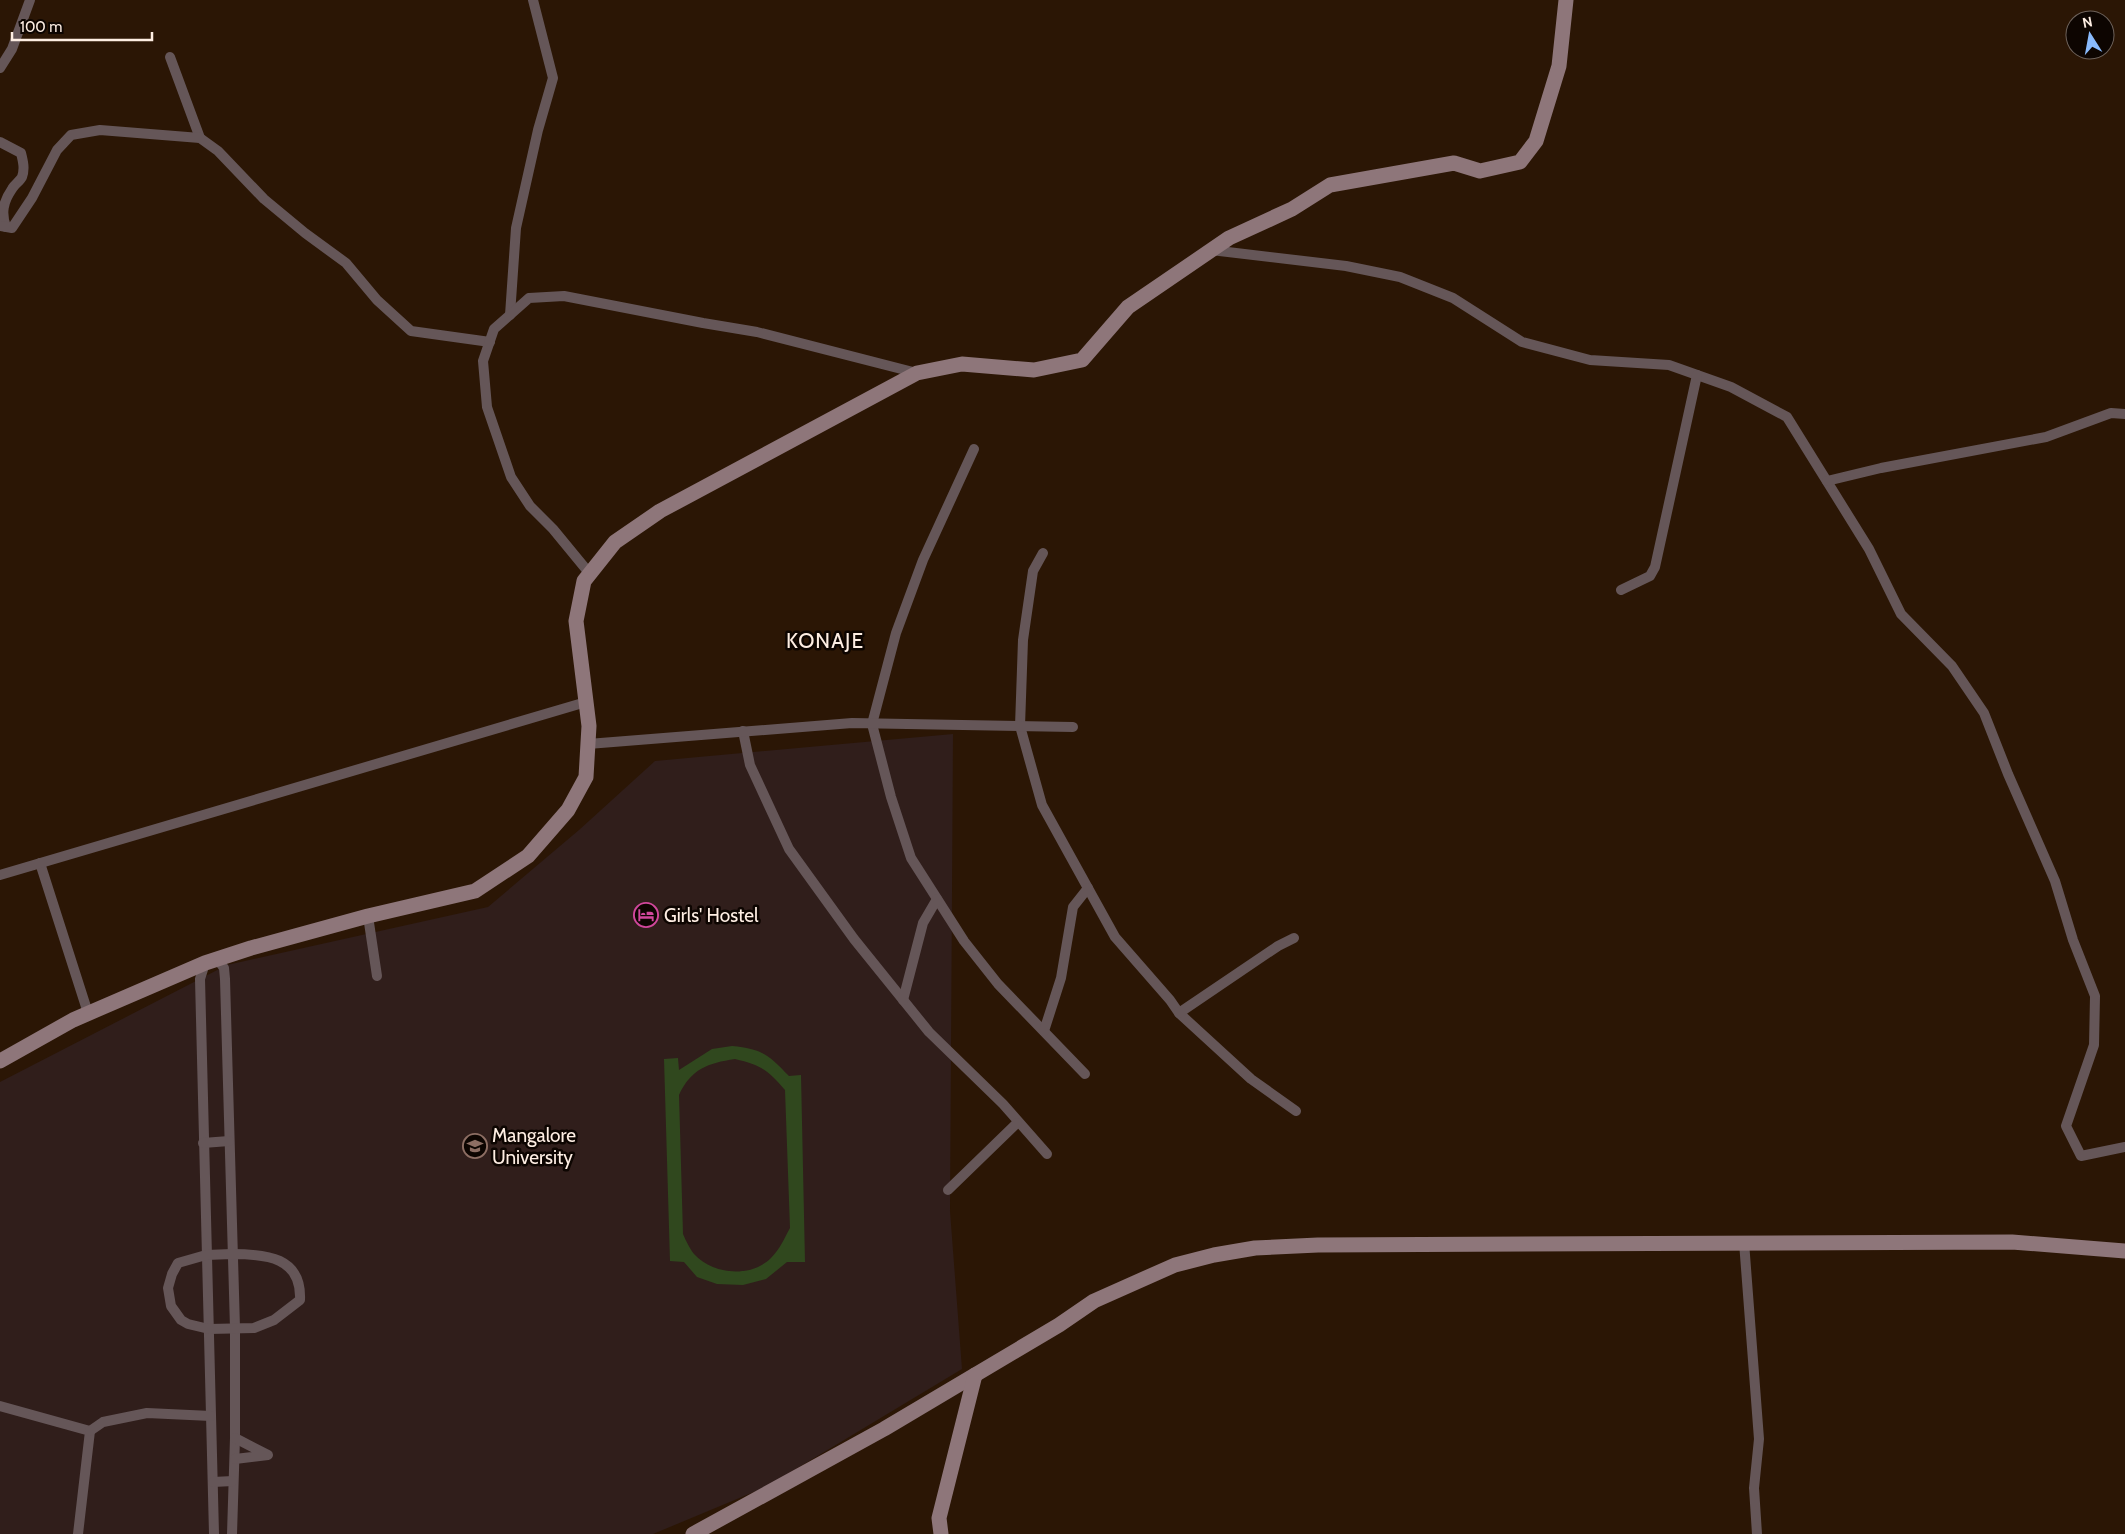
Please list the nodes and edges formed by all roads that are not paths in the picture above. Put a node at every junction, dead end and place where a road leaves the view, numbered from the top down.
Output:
1 (30, 0) edge
2 (533, 0) edge
3 (1566, 0) edge
4 (170, 57) dead end
5 (0, 68) edge
6 (200, 138) junction
7 (0, 142) edge
8 (3, 227) edge
9 (1211, 250) junction
10 (510, 315) junction
11 (490, 342) junction
12 (917, 372) junction
13 (1698, 375) junction
14 (2125, 414) edge
15 (974, 449) dead end
16 (1827, 481) junction
17 (1043, 553) dead end
18 (590, 574) junction
19 (1621, 590) dead end
20 (586, 702) junction
21 (872, 724) junction
22 (1020, 726) junction
23 (1074, 727) dead end
24 (743, 731) junction
25 (588, 744) junction
26 (40, 863) junction
27 (0, 875) edge
28 (1088, 888) junction
29 (937, 899) junction
30 (368, 916) junction
31 (1294, 938) dead end
32 (211, 961) junction
33 (377, 976) dead end
34 (903, 1000) junction
35 (88, 1013) junction
36 (1179, 1013) junction
37 (1044, 1031) junction
38 (0, 1062) edge
39 (1085, 1074) dead end
40 (1296, 1112) dead end
41 (1018, 1123) junction
42 (229, 1141) junction
43 (203, 1143) junction
44 (2125, 1147) edge
45 (1047, 1154) dead end
46 (948, 1190) dead end
47 (1744, 1242) junction
48 (2125, 1251) edge
49 (232, 1254) junction
50 (206, 1255) junction
51 (235, 1328) junction
52 (209, 1329) junction
53 (975, 1375) junction
54 (0, 1406) edge
55 (211, 1416) junction
56 (90, 1431) junction
57 (236, 1438) junction
58 (235, 1459) junction
59 (234, 1481) junction
60 (212, 1482) junction
61 (78, 1534) edge
62 (214, 1534) edge
63 (232, 1534) edge
64 (693, 1534) edge
65 (941, 1534) edge
66 (1757, 1534) edge

1 - 5 street
2 - 10 street
3 - 9 main road
4 - 6 street
6 - 8 street
6 - 11 street
7 - 8 street
9 - 12 main road
9 - 13 street
10 - 11 street
10 - 12 street
11 - 18 street
12 - 18 main road
13 - 16 street
13 - 19 street
14 - 16 street
15 - 21 street
16 - 44 street
17 - 22 street
18 - 20 main road
20 - 25 main road
20 - 26 street
21 - 22 street
21 - 24 street
21 - 29 street
22 - 23 street
22 - 28 street
24 - 25 street
24 - 34 street
25 - 30 main road
26 - 27 street
26 - 35 street
28 - 36 street
28 - 37 street
29 - 34 street
29 - 37 street
30 - 32 main road
30 - 33 street
31 - 36 street
32 - 35 main road
32 - 42 street
32 - 43 street
34 - 41 street
35 - 38 main road
36 - 40 street
37 - 39 street
41 - 45 street
41 - 46 street
42 - 43 street
42 - 49 street
43 - 50 street
47 - 48 main road
47 - 53 main road
47 - 66 street
49 - 50 street
49 - 51 street
49 - 51 street
50 - 52 street
50 - 52 street
51 - 52 street
51 - 57 street
52 - 55 street
53 - 64 main road
53 - 65 main road
54 - 56 street
55 - 56 street
55 - 60 street
56 - 61 street
57 - 58 street
57 - 58 street
58 - 59 street
59 - 60 street
59 - 63 street
60 - 62 street

